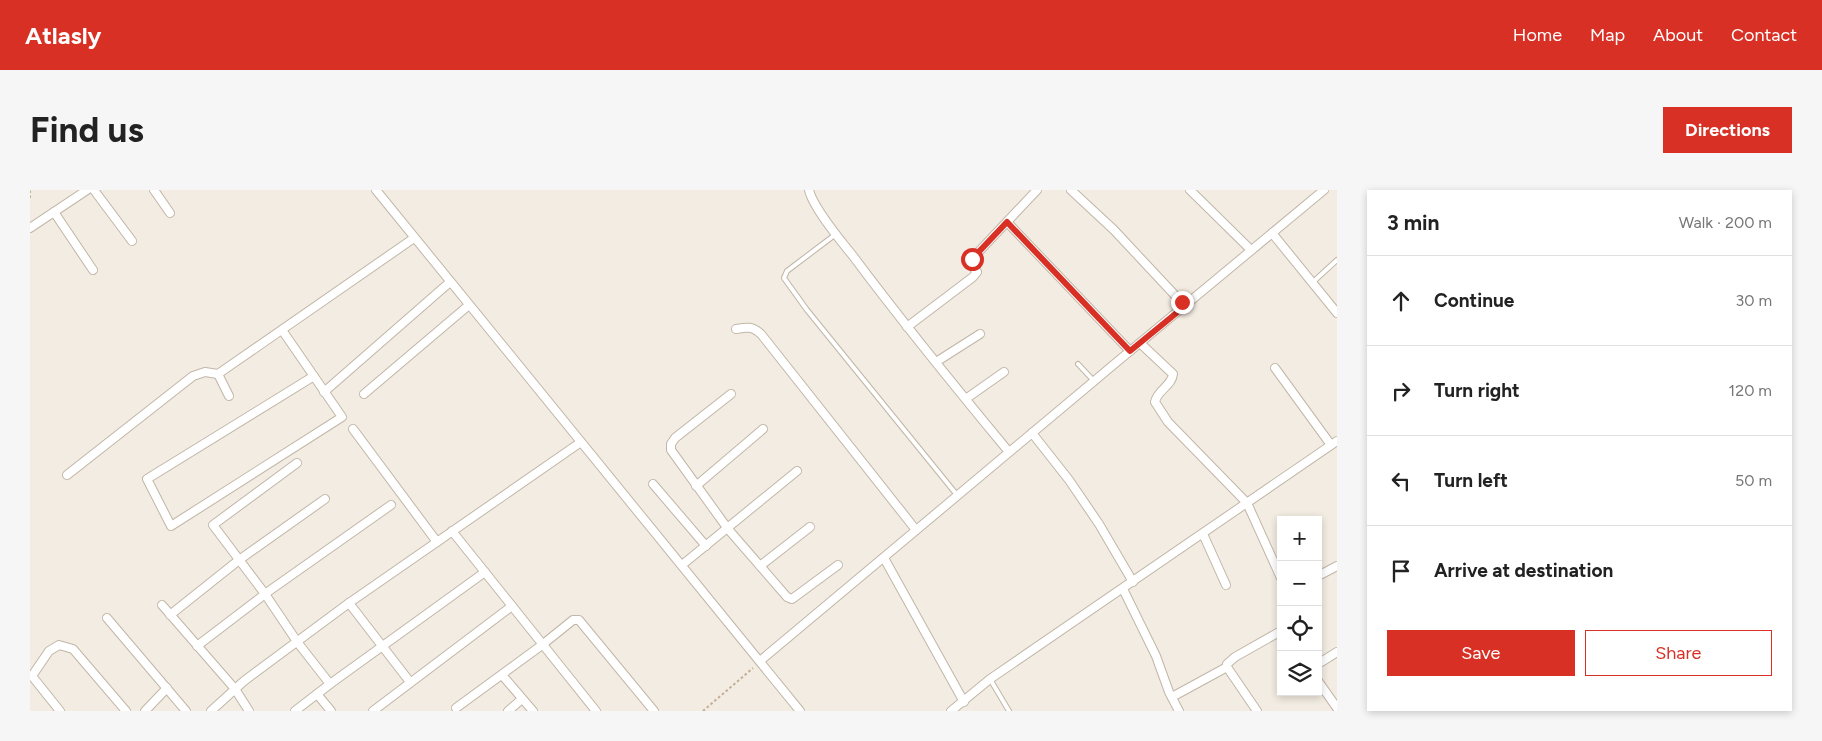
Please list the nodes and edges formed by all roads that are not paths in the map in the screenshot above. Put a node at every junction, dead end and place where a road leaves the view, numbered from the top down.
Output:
1 (87, 190) edge
2 (94, 190) edge
3 (154, 190) edge
4 (809, 190) edge
5 (1037, 190) edge
6 (1071, 190) edge
7 (1190, 190) edge
8 (1324, 190) edge
9 (380, 192) edge
10 (54, 212) junction
11 (170, 213) dead end
12 (1007, 222) junction
13 (30, 228) edge
14 (1272, 233) junction
15 (836, 234) junction
16 (414, 238) junction
17 (132, 241) dead end
18 (1250, 248) junction
19 (1337, 260) edge
20 (93, 270) dead end
21 (450, 282) junction
22 (1312, 282) junction
23 (1183, 304) junction
24 (469, 305) junction
25 (1337, 313) edge
26 (907, 327) junction
27 (282, 330) junction
28 (736, 330) dead end
29 (980, 334) dead end
30 (1140, 343) junction
31 (1129, 349) junction
32 (936, 362) junction
33 (1078, 364) dead end
34 (1274, 368) dead end
35 (1004, 372) dead end
36 (218, 374) junction
37 (314, 376) junction
38 (1092, 379) junction
39 (324, 392) junction
40 (364, 394) dead end
41 (731, 394) dead end
42 (229, 396) dead end
43 (966, 398) junction
44 (353, 429) dead end
45 (763, 429) dead end
46 (1032, 433) junction
47 (581, 442) junction
48 (1335, 443) edge
49 (1008, 450) junction
50 (297, 463) dead end
51 (797, 471) dead end
52 (67, 475) dead end
53 (654, 484) dead end
54 (696, 486) junction
55 (956, 494) junction
56 (325, 499) dead end
57 (1244, 501) junction
58 (391, 504) dead end
59 (810, 527) dead end
60 (915, 528) junction
61 (728, 529) junction
62 (452, 531) junction
63 (1203, 534) junction
64 (437, 542) junction
65 (706, 546) junction
66 (884, 558) junction
67 (239, 560) junction
68 (682, 565) junction
69 (838, 565) dead end
70 (760, 566) junction
71 (1337, 566) edge
72 (1277, 570) edge
73 (484, 572) junction
74 (1322, 574) edge
75 (1131, 579) junction
76 (1226, 585) dead end
77 (1123, 589) junction
78 (265, 594) junction
79 (349, 603) junction
80 (162, 606) dead end
81 (512, 606) junction
82 (170, 615) junction
83 (108, 618) dead end
84 (1277, 633) edge
85 (298, 643) junction
86 (542, 645) junction
87 (197, 646) junction
88 (382, 646) junction
89 (1337, 652) edge
90 (758, 659) junction
91 (1322, 661) edge
92 (1227, 667) junction
93 (502, 675) junction
94 (990, 679) junction
95 (410, 682) junction
96 (330, 684) junction
97 (1322, 687) edge
98 (167, 688) junction
99 (235, 689) junction
100 (317, 694) junction
101 (961, 696) junction
102 (1172, 697) junction
103 (522, 699) junction
104 (456, 708) dead end
105 (1337, 708) edge
106 (60, 711) edge
107 (126, 711) edge
108 (145, 711) edge
109 (186, 711) edge
110 (211, 711) edge
111 (249, 711) edge
112 (295, 711) edge
113 (330, 711) edge
114 (373, 711) edge
115 (508, 711) edge
116 (533, 711) edge
117 (596, 711) edge
118 (654, 711) edge
119 (800, 711) edge
120 (951, 711) edge
121 (1009, 711) edge
122 (1179, 711) edge
123 (1257, 711) edge

1 - 10 street
2 - 17 street
3 - 11 street
4 - 15 street
5 - 12 street
6 - 23 street
7 - 18 street
8 - 14 street
9 - 16 street
10 - 13 street
10 - 20 street
12 - 26 street
12 - 31 street
14 - 18 street
14 - 22 street
15 - 26 street
15 - 55 lane
16 - 21 street
16 - 27 street
18 - 23 street
19 - 22 lane
21 - 24 street
21 - 39 street
22 - 25 street
23 - 30 street
24 - 40 street
24 - 47 street
26 - 32 street
27 - 36 street
27 - 37 street
28 - 60 street
29 - 32 street
30 - 31 street
30 - 57 street
31 - 38 street
32 - 43 street
33 - 38 lane
34 - 48 street
35 - 43 street
36 - 42 street
36 - 52 street
37 - 39 street
37 - 39 street
38 - 46 street
41 - 54 street
43 - 49 street
44 - 64 street
45 - 54 street
46 - 49 street
46 - 75 street
47 - 62 street
47 - 68 street
48 - 57 street
49 - 55 street
50 - 67 street
51 - 61 street
53 - 65 street
54 - 61 street
55 - 60 street
56 - 67 street
57 - 63 street
57 - 72 street
58 - 78 street
59 - 70 street
60 - 66 street
61 - 65 street
61 - 70 street
62 - 64 street
62 - 73 street
63 - 75 street
63 - 76 street
64 - 79 street
65 - 68 street
66 - 90 street
66 - 101 street
67 - 78 street
67 - 82 street
68 - 90 street
69 - 70 street
71 - 74 street
73 - 81 street
73 - 88 street
75 - 77 street
77 - 94 street
77 - 102 street
78 - 85 street
78 - 87 street
79 - 85 street
79 - 88 street
80 - 82 street
81 - 86 street
81 - 95 street
82 - 87 street
83 - 98 street
84 - 92 street
85 - 96 street
85 - 99 street
86 - 93 street
86 - 117 street
86 - 118 street
87 - 99 street
88 - 95 street
88 - 96 street
89 - 91 street
90 - 119 street
92 - 102 street
92 - 123 street
93 - 103 street
93 - 104 street
94 - 101 street
94 - 121 lane
95 - 114 street
96 - 100 street
97 - 105 street
98 - 108 street
98 - 109 street
99 - 110 street
99 - 111 street
100 - 112 street
100 - 113 street
101 - 120 street
102 - 122 street
103 - 115 street
103 - 116 street
106 - 107 street

